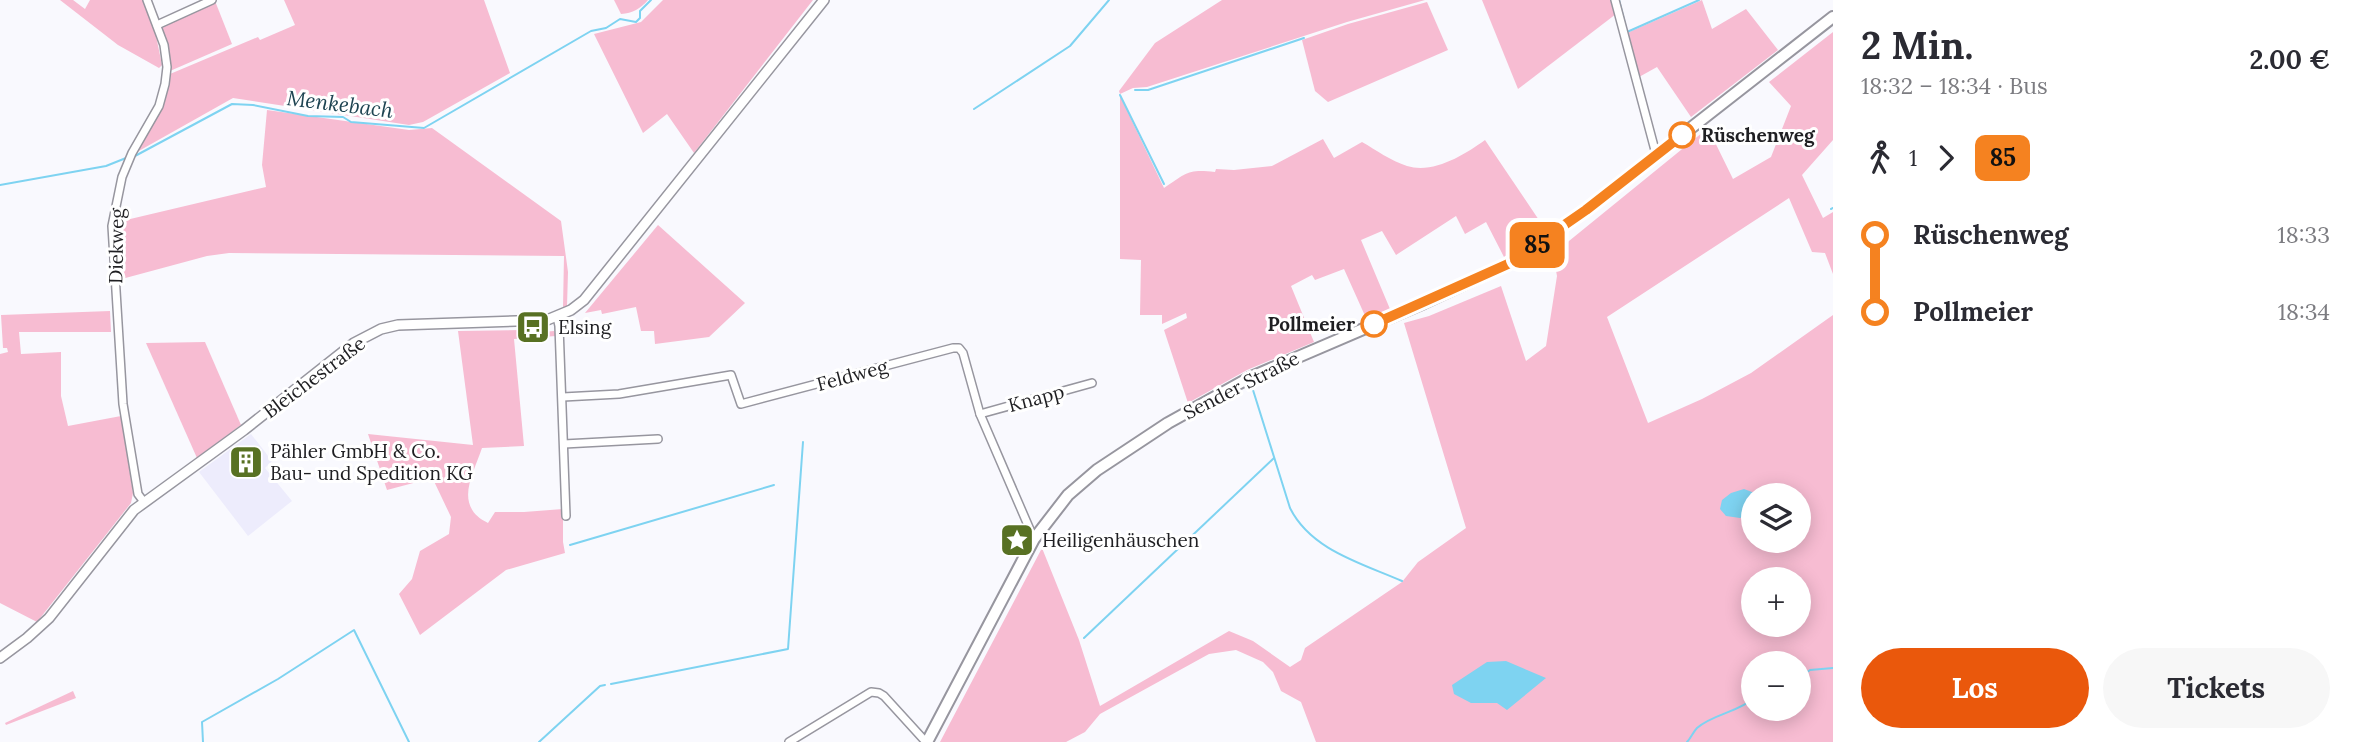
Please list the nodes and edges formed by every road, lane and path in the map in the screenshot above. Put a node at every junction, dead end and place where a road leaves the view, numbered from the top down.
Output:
1 (147, 0) edge
2 (212, 0) edge
3 (824, 0) edge
4 (1615, 0) edge
5 (1833, 17) edge
6 (157, 25) junction
7 (1656, 154) junction
8 (556, 317) junction
9 (1092, 383) dead end
10 (563, 397) junction
11 (980, 414) junction
12 (657, 439) dead end
13 (564, 444) junction
14 (144, 502) junction
15 (566, 516) dead end
16 (1034, 539) junction
17 (0, 658) edge
18 (789, 742) edge
19 (927, 742) edge

1 - 6 street, Diekweg
2 - 6 street
3 - 8 street, Bleichestraße
4 - 7 street
5 - 7 main road, Sender Straße
6 - 14 street, Diekweg
7 - 16 main road, Sender Straße
8 - 10 street
8 - 14 street, Bleichestraße
9 - 11 street, Knapp
10 - 11 street, Feldweg
10 - 13 street
11 - 16 street, Feldweg
12 - 13 street
13 - 15 street
14 - 17 street, Bleichestraße
16 - 19 main road, Sender Straße
18 - 19 street

